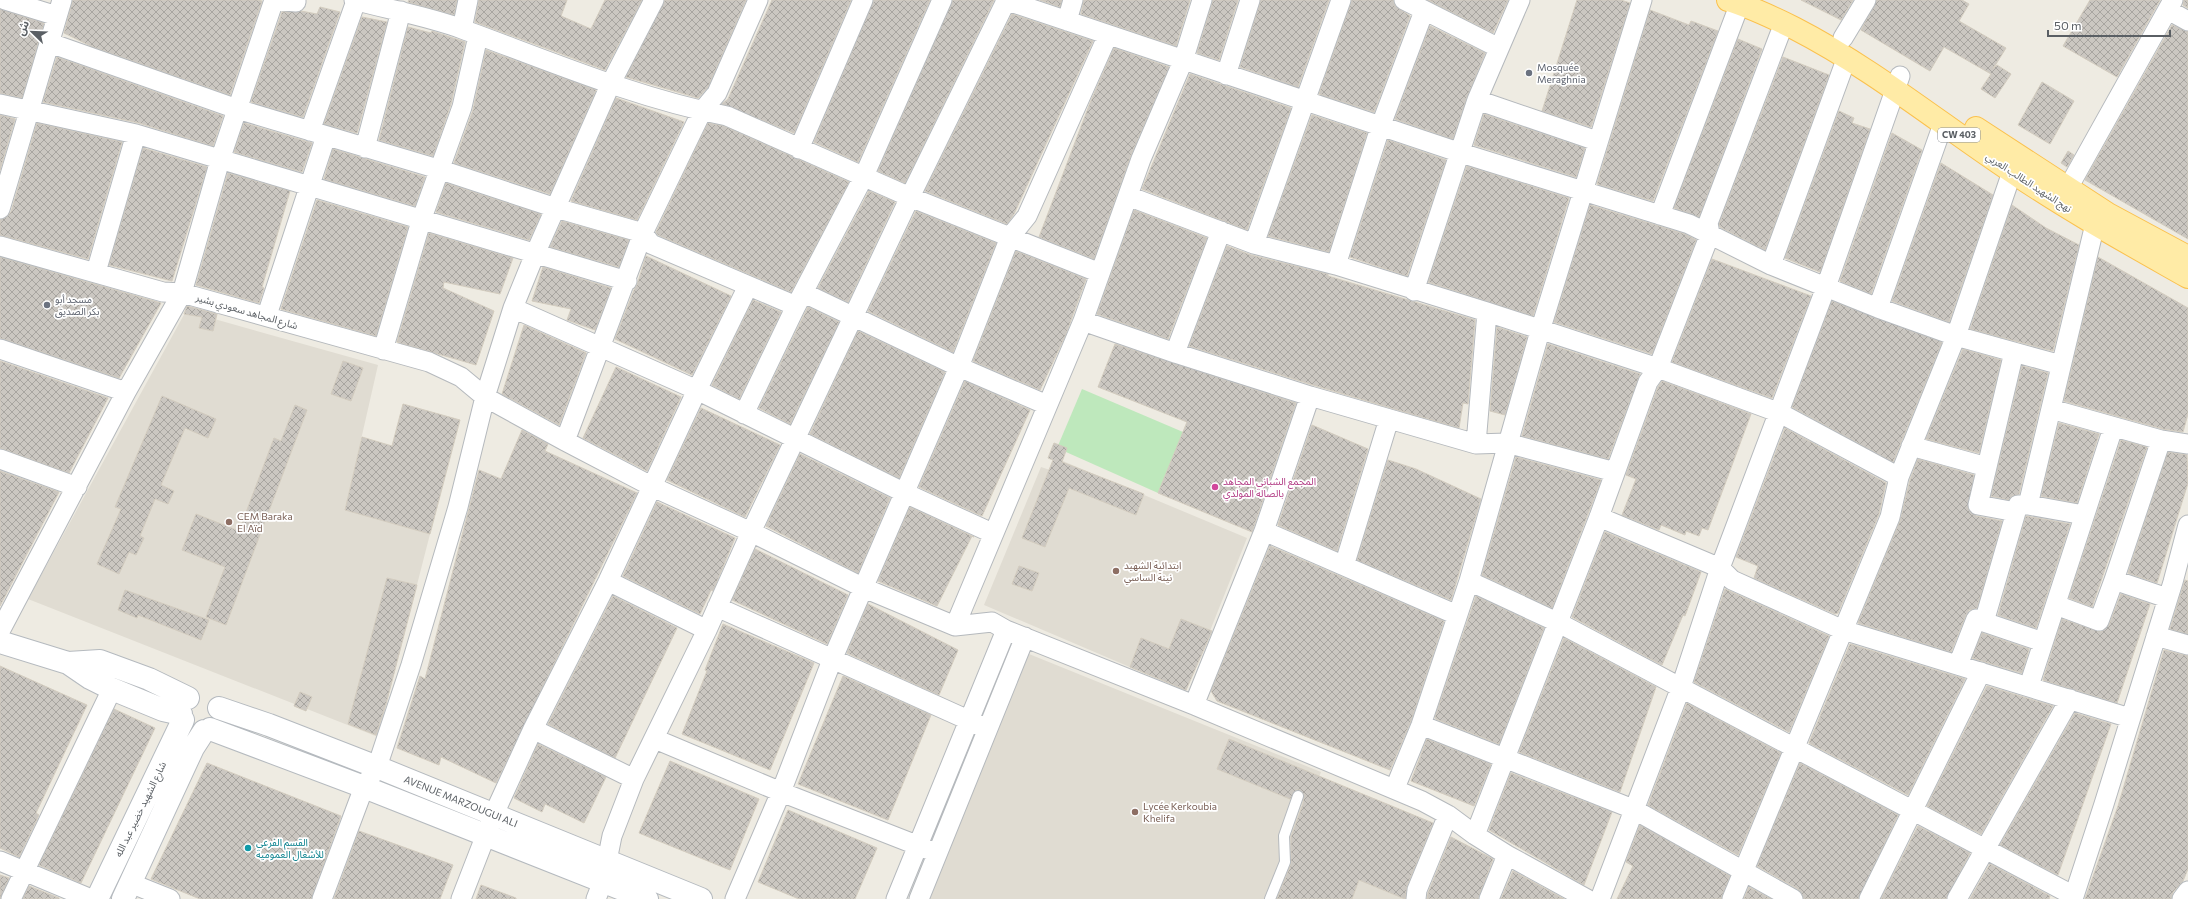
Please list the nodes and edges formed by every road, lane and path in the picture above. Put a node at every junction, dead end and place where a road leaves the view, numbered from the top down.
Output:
1 (5, 0) edge
2 (274, 0) edge
3 (296, 0) edge
4 (355, 0) edge
5 (468, 0) edge
6 (654, 0) edge
7 (758, 0) edge
8 (863, 0) edge
9 (942, 0) edge
10 (1006, 0) edge
11 (1073, 0) edge
12 (1202, 0) edge
13 (1250, 0) edge
14 (1341, 0) edge
15 (1404, 0) edge
16 (1520, 0) edge
17 (1642, 0) edge
18 (1767, 0) edge
19 (1866, 0) edge
20 (1734, 2) edge
21 (2170, 5) edge
22 (59, 8) edge
23 (401, 11) junction
24 (1424, 11) junction
25 (1067, 21) junction
26 (2188, 21) edge
27 (1784, 23) junction
28 (470, 33) junction
29 (1108, 35) junction
30 (50, 43) junction
31 (1498, 48) junction
32 (1845, 48) junction
33 (1183, 61) junction
34 (1226, 75) junction
35 (611, 83) junction
36 (1897, 83) junction
37 (1477, 100) junction
38 (1306, 101) junction
39 (0, 104) edge
40 (237, 109) junction
41 (702, 111) junction
42 (29, 112) junction
43 (1944, 124) junction
44 (1381, 126) junction
45 (318, 133) junction
46 (136, 134) junction
47 (1597, 141) junction
48 (365, 148) junction
49 (799, 149) junction
50 (1461, 153) junction
51 (220, 160) junction
52 (438, 169) junction
53 (2012, 172) junction
54 (864, 176) junction
55 (309, 185) junction
56 (2068, 188) junction
57 (1583, 191) junction
58 (910, 196) junction
59 (1128, 196) junction
60 (556, 208) junction
61 (0, 209) edge
62 (1660, 215) junction
63 (422, 218) junction
64 (2095, 224) junction
65 (1221, 231) junction
66 (644, 233) junction
67 (1710, 234) junction
68 (1010, 237) junction
69 (1254, 244) junction
70 (0, 246) edge
71 (535, 254) junction
72 (2188, 258) edge
73 (1336, 265) junction
74 (1771, 265) junction
75 (96, 272) junction
76 (1100, 272) junction
77 (2188, 277) edge
78 (627, 281) junction
79 (748, 286) junction
80 (1826, 287) junction
81 (1414, 291) junction
82 (182, 293) junction
83 (800, 300) junction
84 (513, 308) junction
85 (1878, 308) junction
86 (1487, 312) junction
87 (267, 316) junction
88 (854, 316) junction
89 (1083, 320) junction
90 (1540, 331) junction
91 (1956, 336) junction
92 (601, 346) junction
93 (0, 349) edge
94 (383, 350) junction
95 (2014, 352) junction
96 (1175, 353) junction
97 (2061, 365) junction
98 (960, 367) junction
99 (1658, 368) junction
100 (696, 390) junction
101 (126, 392) junction
102 (1310, 396) junction
103 (485, 397) junction
104 (1047, 405) junction
105 (2051, 409) junction
106 (1780, 413) junction
107 (744, 414) junction
108 (1389, 419) junction
109 (2113, 428) junction
110 (795, 439) junction
111 (2161, 440) junction
112 (565, 441) junction
113 (1507, 443) junction
114 (1476, 444) junction
115 (2188, 444) edge
116 (1911, 446) junction
117 (0, 459) edge
118 (1987, 467) junction
119 (1615, 472) junction
120 (1899, 477) junction
121 (77, 487) junction
122 (653, 487) junction
123 (905, 493) junction
124 (2022, 509) junction
125 (2084, 515) junction
126 (1599, 517) junction
127 (2188, 525) edge
128 (1264, 531) junction
129 (752, 532) junction
130 (992, 533) junction
131 (1344, 566) junction
132 (1720, 568) junction
133 (2114, 580) junction
134 (608, 581) junction
135 (1469, 581) junction
136 (864, 588) junction
137 (2176, 589) edge
138 (2056, 605) junction
139 (718, 607) junction
140 (1457, 615) junction
141 (1559, 622) junction
142 (1984, 622) junction
143 (955, 626) junction
144 (0, 630) edge
145 (707, 630) junction
146 (1006, 630) junction
147 (1843, 630) junction
148 (2156, 636) junction
149 (1024, 637) junction
150 (0, 642) edge
151 (2044, 642) junction
152 (2188, 645) edge
153 (832, 660) junction
154 (68, 663) junction
155 (1958, 665) junction
156 (1981, 672) junction
157 (2029, 686) junction
158 (1681, 687) junction
159 (112, 689) junction
160 (2070, 699) junction
161 (1194, 705) junction
162 (219, 708) junction
163 (184, 711) junction
164 (2130, 718) junction
165 (968, 720) junction
166 (1421, 725) junction
167 (986, 728) junction
168 (207, 730) junction
169 (533, 730) junction
170 (655, 739) junction
171 (1793, 748) junction
172 (1505, 758) junction
173 (377, 767) junction
174 (634, 779) junction
175 (364, 787) junction
176 (1395, 788) junction
177 (780, 792) junction
178 (1298, 796) dead end
179 (1633, 809) junction
180 (1913, 812) junction
181 (494, 814) junction
182 (1448, 815) junction
183 (1475, 835) junction
184 (486, 836) junction
185 (918, 845) junction
186 (1986, 850) junction
187 (937, 853) junction
188 (1507, 855) junction
189 (607, 860) junction
190 (0, 861) edge
191 (24, 870) junction
192 (1744, 872) junction
193 (600, 890) edge
194 (127, 891) edge
195 (2188, 891) edge
196 (2073, 898) edge
197 (10, 899) edge
198 (91, 899) edge
199 (97, 899) edge
200 (170, 899) edge
201 (322, 899) edge
202 (461, 899) edge
203 (647, 899) edge
204 (701, 899) edge
205 (735, 899) edge
206 (896, 899) edge
207 (918, 899) edge
208 (1270, 899) edge
209 (1416, 899) edge
210 (1489, 899) edge
211 (1587, 899) edge
212 (1600, 899) edge
213 (1732, 899) edge
214 (1793, 899) edge
215 (1869, 899) edge
216 (1957, 899) edge
217 (2182, 899) edge

1 - 22 street
2 - 3 street
2 - 40 street
4 - 23 street
4 - 45 street
5 - 28 street
6 - 35 street
7 - 41 street
8 - 49 street
9 - 54 street
10 - 25 street
10 - 58 street
11 - 25 street
12 - 33 street
13 - 34 street
14 - 38 street
15 - 24 street
16 - 31 street
17 - 47 street
18 - 32 main road, نهج الشهيد الطالب العربي / CW 403
19 - 32 street
20 - 27 main road, نهج الشهيد الطالب العربي / CW 403
20 - 62 street
21 - 26 street
21 - 56 street
22 - 30 street
23 - 28 street
23 - 48 street
24 - 31 street
24 - 44 street
25 - 29 street
27 - 32 main road, نهج الشهيد الطالب العربي / CW 403
27 - 67 street
28 - 35 street
28 - 52 street
29 - 33 street
29 - 68 street
30 - 40 street
30 - 42 street
31 - 37 street
32 - 36 main road, نهج الشهيد الطالب العربي / CW 403
32 - 74 street
33 - 34 street
33 - 59 street
34 - 38 street
35 - 41 street
35 - 60 street
36 - 43 main road, نهج الشهيد الطالب العربي / CW 403
36 - 56 main road, نهج الشهيد الطالب العربي / CW 403
36 - 80 street
37 - 47 street
37 - 50 street
38 - 44 street
38 - 69 street
39 - 42 street
40 - 45 street
40 - 51 street
41 - 49 street
41 - 66 street
42 - 46 street
42 - 61 street
43 - 53 main road, نهج الشهيد الطالب العربي / CW 403
43 - 85 street
44 - 50 street
44 - 73 street
45 - 48 street
45 - 55 street
46 - 51 street
46 - 75 street
47 - 57 street
48 - 52 street
49 - 54 street
50 - 57 street
50 - 81 street
51 - 55 street
51 - 82 street
52 - 60 street
52 - 63 street
53 - 64 main road, نهج الشهيد الطالب العربي / CW 403
53 - 91 street
54 - 58 street
54 - 83 street
55 - 63 street
55 - 87 street
56 - 72 main road, نهج الشهيد الطالب العربي / CW 403
57 - 62 street
57 - 90 street
58 - 68 street
58 - 88 street
59 - 65 street
59 - 76 street
60 - 66 street
60 - 71 street
62 - 67 street
63 - 71 street
63 - 94 street
64 - 77 main road, نهج الشهيد الطالب العربي / CW 403
64 - 97 street
65 - 69 street
65 - 96 street
66 - 78 street
66 - 79 street
67 - 74 street
67 - 99 street
68 - 76 street
68 - 98 street
69 - 73 street
70 - 75 street, شارع المجاهد سعودي بشير
71 - 78 street
71 - 84 street
73 - 81 street
74 - 80 street
75 - 82 street, شارع المجاهد سعودي بشير
76 - 89 street
78 - 92 street
79 - 83 street
79 - 100 street
80 - 85 street
80 - 106 street
81 - 86 street
82 - 87 street, شارع المجاهد سعودي بشير
82 - 101 street
83 - 88 street
83 - 107 street
84 - 92 street
84 - 103 street
85 - 91 street
86 - 90 street
86 - 114 street
87 - 94 street, شارع المجاهد سعودي بشير
88 - 98 street
88 - 110 street
89 - 96 street
89 - 104 street
90 - 99 street
90 - 113 street
91 - 95 street
91 - 116 street
92 - 100 street
92 - 112 street
93 - 101 street
94 - 103 street, شارع المجاهد سعودي بشير
95 - 97 street
95 - 118 street
96 - 102 street
97 - 105 street
98 - 104 street
98 - 123 street
99 - 106 street
99 - 119 street
100 - 107 street
100 - 122 street
101 - 121 street
102 - 108 street
102 - 128 street
103 - 112 street, شارع المجاهد سعودي بشير
103 - 173 street
104 - 130 street
105 - 109 street
105 - 124 street
106 - 120 street
106 - 132 street
107 - 110 street
108 - 114 street
108 - 131 street
109 - 111 street
109 - 125 street
110 - 123 street
110 - 129 street
111 - 115 street
111 - 133 street
112 - 122 street, شارع المجاهد سعودي بشير
113 - 114 street
113 - 119 street
113 - 135 street
116 - 118 street
116 - 120 street
117 - 121 street
118 - 124 street
119 - 126 street
120 - 147 street
121 - 144 street
122 - 129 street, شارع المجاهد سعودي بشير
122 - 134 street
123 - 130 street
123 - 136 street
124 - 125 street
124 - 142 street
125 - 138 street
126 - 132 street
126 - 141 street
127 - 137 street
128 - 131 street
128 - 161 street
129 - 136 street, شارع المجاهد سعودي بشير
129 - 139 street
130 - 143 street
131 - 140 street
132 - 147 street
132 - 158 street
133 - 137 street
133 - 138 street
134 - 145 street
134 - 169 street
135 - 140 street
135 - 141 street
136 - 143 street, شارع المجاهد سعودي بشير
136 - 153 street
137 - 148 street
138 - 151 street
139 - 145 street
139 - 153 street
140 - 166 street
141 - 158 street
141 - 172 street
142 - 151 street
142 - 155 street
143 - 146 street
145 - 170 street
146 - 149 street
146 - 165 street
147 - 155 street
147 - 171 street
148 - 152 street
148 - 164 street
149 - 161 street
149 - 167 street
150 - 154 main road
151 - 157 street
153 - 165 street
153 - 177 street
154 - 159 main road
154 - 163 main road
155 - 156 street
156 - 157 street
156 - 180 street
157 - 160 street
158 - 171 street
158 - 179 street
159 - 163 main road
159 - 191 street
160 - 164 street
160 - 186 street
161 - 176 street
162 - 163 main road
162 - 168 main road
162 - 173 main road, AVENUE MARZOUGUI ALI
163 - 168 main road
163 - 199 main road, شارع الشهيد خضير عبد الله
164 - 196 street
165 - 167 street
165 - 185 street
166 - 172 street
166 - 176 street
167 - 187 street
168 - 175 main road
168 - 194 main road
169 - 174 street
169 - 181 street
170 - 174 street
170 - 177 street
171 - 180 street
171 - 192 street
172 - 179 street
172 - 183 street
173 - 175 street
173 - 181 main road, AVENUE MARZOUGUI ALI
174 - 189 street
175 - 184 main road
175 - 201 street
176 - 182 street
177 - 185 street
177 - 205 street
178 - 208 lane
179 - 192 street
179 - 212 street
180 - 186 street
180 - 215 street
181 - 184 street
181 - 189 main road, AVENUE MARZOUGUI ALI
182 - 183 street
182 - 209 street
183 - 188 street
184 - 193 main road
184 - 202 street
185 - 187 street
185 - 206 street
186 - 196 street
186 - 216 street
187 - 207 street
188 - 210 street
188 - 211 street
189 - 193 street
189 - 204 main road, AVENUE MARZOUGUI ALI
190 - 191 street
191 - 197 street
191 - 198 street
192 - 213 street
192 - 214 street
193 - 203 main road
194 - 200 street
195 - 217 street

